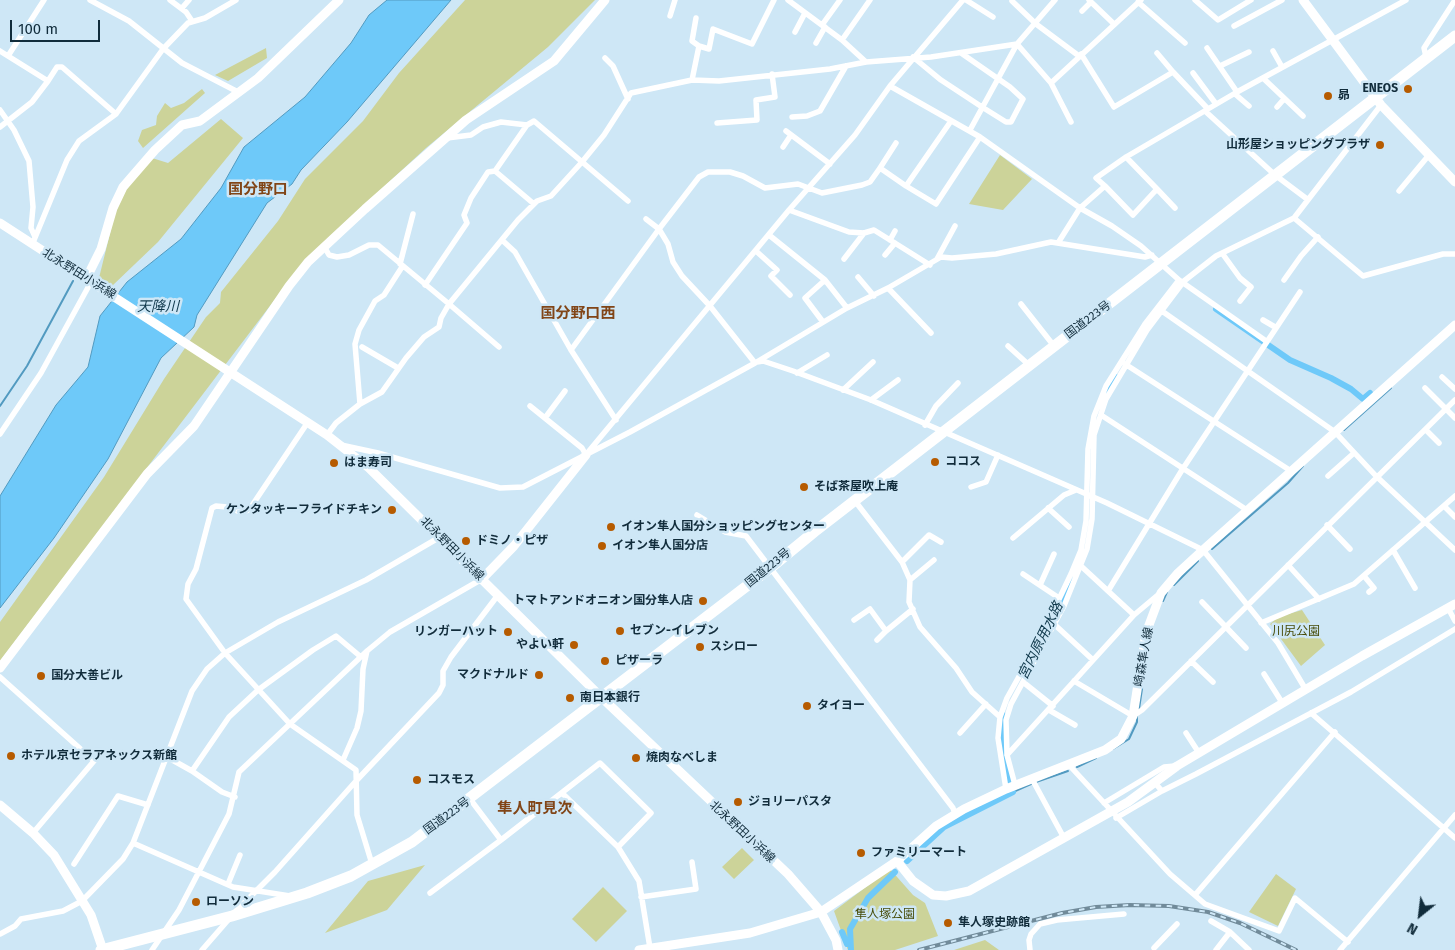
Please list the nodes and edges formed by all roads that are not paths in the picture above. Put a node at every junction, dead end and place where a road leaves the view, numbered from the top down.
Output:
1 (44, 0) edge
2 (90, 0) edge
3 (170, 0) edge
4 (189, 0) edge
5 (236, 0) edge
6 (339, 0) edge
7 (605, 0) edge
8 (674, 0) edge
9 (774, 0) edge
10 (788, 0) edge
11 (840, 0) edge
12 (870, 0) edge
13 (965, 0) edge
14 (1054, 0) edge
15 (1195, 0) edge
16 (1251, 0) edge
17 (1282, 0) edge
18 (1303, 0) edge
19 (1406, 0) edge
20 (1455, 0) edge
21 (1012, 1) edge
22 (1090, 1) edge
23 (1139, 1) edge
24 (182, 8) junction
25 (1082, 11) dead end
26 (806, 14) junction
27 (670, 16) dead end
28 (696, 18) dead end
29 (993, 18) dead end
30 (192, 21) junction
31 (1036, 24) junction
32 (1114, 24) junction
33 (824, 26) junction
34 (1234, 26) dead end
35 (795, 32) dead end
36 (1455, 36) edge
37 (842, 40) junction
38 (1331, 40) junction
39 (816, 43) dead end
40 (1185, 43) dead end
41 (1017, 44) junction
42 (699, 46) junction
43 (1207, 48) dead end
44 (163, 49) junction
45 (0, 51) edge
46 (1273, 51) dead end
47 (1249, 52) dead end
48 (960, 53) junction
49 (1157, 53) dead end
50 (1080, 55) junction
51 (8, 56) junction
52 (913, 57) junction
53 (1426, 57) junction
54 (605, 58) dead end
55 (866, 62) junction
56 (846, 66) junction
57 (1220, 66) junction
58 (1282, 67) junction
59 (1173, 72) junction
60 (1192, 73) dead end
61 (772, 74) junction
62 (998, 78) junction
63 (1264, 78) junction
64 (48, 80) junction
65 (692, 80) junction
66 (1051, 84) junction
67 (890, 86) junction
68 (238, 92) junction
69 (1236, 93) junction
70 (628, 98) junction
71 (1284, 100) junction
72 (1379, 101) junction
73 (1216, 104) junction
74 (1249, 106) dead end
75 (982, 107) junction
76 (1277, 107) dead end
77 (0, 110) edge
78 (1206, 110) junction
79 (116, 114) junction
80 (1303, 116) dead end
81 (792, 117) dead end
82 (8, 120) junction
83 (951, 121) junction
84 (1072, 122) dead end
85 (717, 123) dead end
86 (526, 125) junction
87 (0, 127) edge
88 (970, 130) junction
89 (980, 137) junction
90 (446, 138) junction
91 (896, 143) dead end
92 (783, 147) dead end
93 (1429, 154) junction
94 (1126, 157) junction
95 (582, 162) junction
96 (830, 164) junction
97 (880, 168) junction
98 (495, 171) junction
99 (1275, 175) junction
100 (1455, 182) edge
101 (906, 186) junction
102 (1105, 186) junction
103 (809, 188) junction
104 (1157, 189) junction
105 (1399, 192) dead end
106 (1307, 199) junction
107 (628, 200) dead end
108 (534, 204) junction
109 (1080, 208) junction
110 (1175, 208) dead end
111 (789, 210) junction
112 (413, 214) dead end
113 (1294, 218) junction
114 (646, 220) dead end
115 (0, 223) edge
116 (954, 226) dead end
117 (659, 229) junction
118 (895, 231) dead end
119 (864, 233) junction
120 (769, 235) junction
121 (1318, 238) junction
122 (502, 240) junction
123 (33, 241) junction
124 (893, 241) junction
125 (1058, 243) junction
126 (325, 248) junction
127 (756, 251) junction
128 (1222, 253) junction
129 (1455, 254) edge
130 (885, 255) dead end
131 (1152, 256) junction
132 (844, 259) dead end
133 (936, 260) junction
134 (1161, 264) junction
135 (930, 265) junction
136 (401, 266) junction
137 (858, 277) dead end
138 (824, 280) junction
139 (1284, 280) dead end
140 (1181, 281) junction
141 (92, 282) junction
142 (425, 285) junction
143 (888, 288) junction
144 (1300, 292) dead end
145 (790, 295) dead end
146 (874, 296) junction
147 (1240, 302) dead end
148 (449, 304) junction
149 (1021, 304) dead end
150 (710, 306) junction
151 (847, 308) junction
152 (1159, 309) junction
153 (1263, 320) dead end
154 (823, 322) junction
155 (1455, 325) edge
156 (1275, 327) junction
157 (931, 333) dead end
158 (1266, 341) junction
159 (1008, 346) dead end
160 (1054, 346) junction
161 (362, 347) dead end
162 (499, 347) dead end
163 (572, 350) junction
164 (826, 355) dead end
165 (755, 362) junction
166 (874, 362) dead end
167 (1125, 364) junction
168 (1029, 365) junction
169 (398, 368) junction
170 (229, 371) junction
171 (1247, 371) junction
172 (796, 373) junction
173 (1442, 377) dead end
174 (898, 380) dead end
175 (958, 383) dead end
176 (1425, 388) dead end
177 (1455, 389) edge
178 (843, 390) junction
179 (565, 391) dead end
180 (871, 400) junction
181 (1455, 400) edge
182 (360, 404) junction
183 (530, 406) dead end
184 (1446, 409) junction
185 (1101, 414) junction
186 (545, 418) junction
187 (1455, 418) edge
188 (616, 420) junction
189 (308, 422) junction
190 (1215, 422) junction
191 (925, 425) junction
192 (1426, 430) junction
193 (943, 432) junction
194 (1335, 432) junction
195 (0, 434) edge
196 (327, 435) junction
197 (1439, 443) dead end
198 (341, 445) junction
199 (1354, 453) junction
200 (586, 455) junction
201 (998, 455) junction
202 (1182, 470) junction
203 (1292, 471) junction
204 (1328, 476) dead end
205 (1376, 476) junction
206 (971, 487) dead end
207 (1076, 490) junction
208 (1090, 496) junction
209 (1455, 496) edge
210 (856, 501) junction
211 (1444, 506) junction
212 (1048, 508) junction
213 (1247, 510) junction
214 (698, 515) dead end
215 (1455, 517) edge
216 (1424, 522) junction
217 (1148, 523) junction
218 (1327, 525) junction
219 (1068, 527) dead end
220 (440, 537) junction
221 (1013, 538) dead end
222 (941, 542) dead end
223 (1350, 549) dead end
224 (1203, 550) junction
225 (1393, 550) junction
226 (1455, 550) edge
227 (1054, 554) dead end
228 (934, 560) dead end
229 (902, 562) junction
230 (1288, 565) junction
231 (1081, 566) junction
232 (769, 569) junction
233 (1023, 574) dead end
234 (1364, 576) junction
235 (482, 579) junction
236 (910, 580) junction
237 (1040, 585) junction
238 (1415, 588) dead end
239 (1108, 591) junction
240 (1369, 592) dead end
241 (1161, 593) junction
242 (498, 596) junction
243 (1059, 598) junction
244 (1319, 598) junction
245 (1202, 602) dead end
246 (1247, 606) junction
247 (1452, 606) edge
248 (913, 609) junction
249 (1134, 615) junction
250 (854, 620) dead end
251 (1455, 621) edge
252 (1262, 623) junction
253 (1054, 624) junction
254 (1226, 626) junction
255 (1455, 628) edge
256 (886, 631) junction
257 (877, 640) dead end
258 (1246, 648) dead end
259 (367, 651) junction
260 (226, 653) junction
261 (361, 657) junction
262 (1093, 660) junction
263 (1191, 661) junction
264 (0, 668) edge
265 (1264, 674) dead end
266 (0, 676) edge
267 (1074, 681) junction
268 (1023, 682) junction
269 (1213, 682) dead end
270 (258, 690) junction
271 (1306, 690) junction
272 (601, 697) junction
273 (986, 704) junction
274 (1283, 704) junction
275 (1051, 708) junction
276 (1311, 714) junction
277 (1134, 716) junction
278 (1000, 717) junction
279 (290, 724) junction
280 (1076, 725) dead end
281 (1335, 732) junction
282 (960, 733) dead end
283 (1186, 733) dead end
284 (1199, 753) junction
285 (1007, 755) junction
286 (166, 757) junction
287 (343, 760) junction
288 (1069, 765) junction
289 (1177, 766) junction
290 (192, 771) junction
291 (1032, 779) junction
292 (356, 781) junction
293 (1155, 783) junction
294 (1011, 787) junction
295 (1162, 791) junction
296 (562, 793) junction
297 (235, 797) junction
298 (470, 799) junction
299 (1104, 803) junction
300 (0, 805) edge
301 (148, 805) junction
302 (955, 814) junction
303 (1114, 815) junction
304 (1455, 816) edge
305 (1444, 829) junction
306 (33, 833) junction
307 (1064, 838) junction
308 (1455, 838) edge
309 (501, 840) junction
310 (133, 843) junction
311 (618, 847) junction
312 (240, 855) dead end
313 (897, 861) junction
314 (692, 862) dead end
315 (74, 864) dead end
316 (372, 866) junction
317 (201, 871) junction
318 (228, 884) junction
319 (255, 891) junction
320 (430, 892) dead end
321 (1195, 895) junction
322 (292, 896) junction
323 (641, 897) junction
324 (82, 901) junction
325 (821, 912) junction
326 (1124, 914) dead end
327 (232, 916) junction
328 (1211, 921) dead end
329 (1177, 924) dead end
330 (1230, 932) junction
331 (165, 933) junction
332 (0, 934) edge
333 (1348, 942) junction
334 (650, 948) junction
335 (1154, 949) edge
336 (102, 950) edge
337 (152, 950) edge
338 (202, 950) edge
339 (639, 950) edge
340 (838, 950) edge
341 (1030, 950) edge
342 (1216, 950) edge
343 (1249, 950) edge
344 (1340, 950) edge

1 - 51 street
2 - 44 street
3 - 24 street
4 - 24 street
5 - 30 street
6 - 68 street
7 - 90 street
8 - 27 street
9 - 42 street
10 - 26 street
11 - 33 street
12 - 37 street
13 - 29 street
13 - 52 street
14 - 31 street
15 - 16 street
17 - 34 street
18 - 38 street
19 - 38 street
20 - 53 street
21 - 31 street
22 - 25 street
22 - 32 street
23 - 32 street
23 - 40 street
24 - 30 street
26 - 33 street
26 - 35 street
28 - 42 street
30 - 44 street
31 - 41 street
31 - 50 street
32 - 50 street
33 - 37 street
33 - 39 street
36 - 53 highway, 国道223号
37 - 55 street
38 - 58 street
38 - 72 street
41 - 48 street
41 - 62 street
41 - 66 street
42 - 65 street
43 - 57 street
44 - 68 street
44 - 79 street
45 - 51 street
46 - 58 street
47 - 57 street
48 - 52 street
48 - 62 street
49 - 59 street
50 - 59 street
50 - 66 street
51 - 64 street
52 - 55 street
52 - 67 street
52 - 75 street
53 - 72 highway, 国道223号
54 - 70 street
55 - 56 street
56 - 61 street
56 - 81 street
57 - 69 street
58 - 63 street
59 - 78 street
60 - 73 street
61 - 65 street
61 - 85 street
62 - 75 street
62 - 75 street
63 - 69 street
63 - 71 street
64 - 79 street
64 - 82 street
65 - 70 street
66 - 84 street
67 - 83 street
67 - 96 street
68 - 141 street
69 - 73 street
69 - 74 street
70 - 95 street
71 - 76 street
71 - 80 street
72 - 93 street
72 - 99 highway, 国道223号
72 - 106 street
73 - 78 street
75 - 88 street
77 - 82 street
78 - 94 street
78 - 99 street
79 - 123 street
82 - 87 street
82 - 123 street
83 - 88 street
83 - 101 street
86 - 90 street
86 - 95 street
86 - 98 street
88 - 89 street
89 - 101 street
89 - 109 street
90 - 126 street
91 - 97 street
92 - 96 street
93 - 100 street
93 - 105 street
94 - 102 street
94 - 104 street
95 - 107 street
95 - 108 street
96 - 103 street
97 - 101 street
97 - 103 street
98 - 108 street
98 - 142 street
99 - 106 street
99 - 134 highway, 国道223号
102 - 104 street
102 - 109 street
103 - 111 street
103 - 117 street
104 - 110 street
106 - 113 street
108 - 122 street
109 - 125 street
109 - 131 street
111 - 119 street
111 - 120 street
112 - 136 street
113 - 121 street
113 - 128 street
114 - 117 street
115 - 123 street, 北永野田小浜線
116 - 133 street
117 - 150 street
117 - 163 street
118 - 124 street
119 - 124 street
119 - 132 street
120 - 127 street
120 - 138 street
121 - 129 street
121 - 139 street
122 - 148 street
122 - 163 street
123 - 141 street, 北永野田小浜線
124 - 130 street
124 - 135 street
125 - 131 street
125 - 133 street
126 - 136 street
126 - 170 street
127 - 145 street
127 - 150 street
128 - 140 street
128 - 147 street
131 - 134 street
133 - 135 street
134 - 140 street
134 - 160 highway, 国道223号
135 - 143 street
136 - 142 street
136 - 182 street
137 - 146 street
138 - 151 street
138 - 154 street
140 - 152 street
140 - 158 street
141 - 170 street, 北永野田小浜線
141 - 195 street
142 - 148 street
143 - 146 street
143 - 157 street
144 - 156 street
146 - 151 street
148 - 162 street
148 - 169 street
149 - 160 street
150 - 165 street
150 - 188 street
151 - 154 street
152 - 167 street
152 - 171 street
152 - 208 street
153 - 156 street
154 - 165 street
155 - 194 street, 崎森隼人線
156 - 158 street
158 - 171 street
159 - 168 street
160 - 168 highway, 国道223号
161 - 169 street
163 - 188 street
164 - 172 street
165 - 172 street
165 - 200 street
166 - 178 street
167 - 185 street
167 - 190 street
168 - 193 highway, 国道223号
169 - 182 street
170 - 189 street, 北永野田小浜線
170 - 264 street
171 - 190 street
171 - 194 street
172 - 178 street
173 - 177 street
174 - 180 street
175 - 191 street
176 - 184 street
178 - 180 street
179 - 186 street
180 - 191 street
181 - 184 street
182 - 196 street
183 - 186 street
184 - 187 street
184 - 192 street
185 - 202 street
185 - 208 street
186 - 200 street
188 - 200 street
189 - 196 street, 北永野田小浜線
189 - 260 street
190 - 202 street
190 - 203 street
191 - 193 street
192 - 197 street
192 - 205 street
193 - 201 street
193 - 210 highway, 国道223号
194 - 199 street
194 - 203 street, 崎森隼人線
196 - 198 street, 北永野田小浜線
198 - 200 street
198 - 220 street, 北永野田小浜線
199 - 204 street
199 - 205 street
200 - 235 street
201 - 206 street
201 - 207 street
202 - 213 street
202 - 217 street
203 - 213 street, 崎森隼人線
205 - 216 street
205 - 218 street
207 - 208 street
207 - 212 street
208 - 217 street
208 - 231 street
208 - 243 street
209 - 211 street
210 - 229 street
210 - 232 highway, 国道223号
211 - 215 street
211 - 216 street
212 - 219 street
212 - 221 street
213 - 224 street, 崎森隼人線
214 - 232 street
216 - 225 street
216 - 226 street
217 - 224 street
217 - 239 street
218 - 223 street
218 - 230 street
220 - 235 street, 北永野田小浜線
220 - 260 street
222 - 229 street
224 - 241 street, 崎森隼人線
224 - 246 street
225 - 234 street
225 - 238 street
227 - 237 street
228 - 236 street
229 - 236 street
230 - 244 street
230 - 246 street
231 - 239 street
231 - 253 street
232 - 272 highway, 国道223号
232 - 302 street
233 - 237 street
234 - 240 street
234 - 244 street
235 - 242 street, 北永野田小浜線
235 - 259 street
236 - 248 street
237 - 243 street
239 - 249 street
241 - 249 street
241 - 277 street, 崎森隼人線
242 - 272 street, 北永野田小浜線
242 - 292 street
243 - 278 street
244 - 252 street
245 - 254 street
246 - 252 street
246 - 254 street
247 - 251 street
247 - 271 street
248 - 256 street
248 - 273 street
249 - 262 street
250 - 256 street
252 - 271 street
253 - 262 street
253 - 268 street
254 - 258 street
254 - 263 street
255 - 276 street
256 - 257 street
259 - 261 street
259 - 287 street
260 - 270 street
260 - 286 street
261 - 270 street
261 - 279 street
262 - 267 street
263 - 269 street
263 - 277 street
265 - 274 street
266 - 306 street
267 - 275 street
267 - 277 street
268 - 275 street
268 - 285 street
270 - 279 street
270 - 290 street
271 - 274 street
272 - 298 highway, 国道223号
272 - 325 street, 北永野田小浜線
273 - 278 street
273 - 282 street
274 - 284 street
275 - 280 street
275 - 285 street
276 - 281 street
276 - 295 street
277 - 288 street, 崎森隼人線
278 - 294 street
279 - 287 street
279 - 297 street
281 - 305 street
281 - 321 street
283 - 284 street
284 - 289 street
285 - 294 street
286 - 290 street
286 - 301 street
287 - 292 street
288 - 291 street, 崎森隼人線
288 - 299 street
289 - 293 street
289 - 299 street
290 - 297 street
291 - 294 street, 崎森隼人線
291 - 307 street
292 - 316 street
292 - 319 street
293 - 295 street
293 - 303 street
294 - 302 street, 崎森隼人線
295 - 303 street
296 - 309 street
296 - 311 street
296 - 311 street
297 - 317 street
298 - 309 street
298 - 316 highway, 国道223号
299 - 303 street
300 - 306 street
301 - 310 street
301 - 315 street
302 - 313 street, 崎森隼人線
303 - 307 street
303 - 321 street
304 - 305 street
305 - 308 street
305 - 333 street
306 - 324 street
307 - 313 street
309 - 320 street
310 - 317 street
310 - 324 street
311 - 323 street
312 - 318 street
313 - 325 street, 崎森隼人線
314 - 323 street
316 - 322 highway, 国道223号
317 - 318 street
317 - 331 street
318 - 319 street
319 - 322 street
319 - 327 street
321 - 333 street
322 - 327 highway, 国道223号
323 - 334 street
324 - 332 street
324 - 336 street
325 - 334 street, 崎森隼人線
325 - 340 street, 北永野田小浜線
326 - 341 street
327 - 331 highway, 国道223号
327 - 338 street
328 - 330 street
329 - 335 street
330 - 342 street
330 - 343 street
331 - 336 highway, 国道223号
331 - 337 street
333 - 344 street
334 - 339 street, 崎森隼人線

